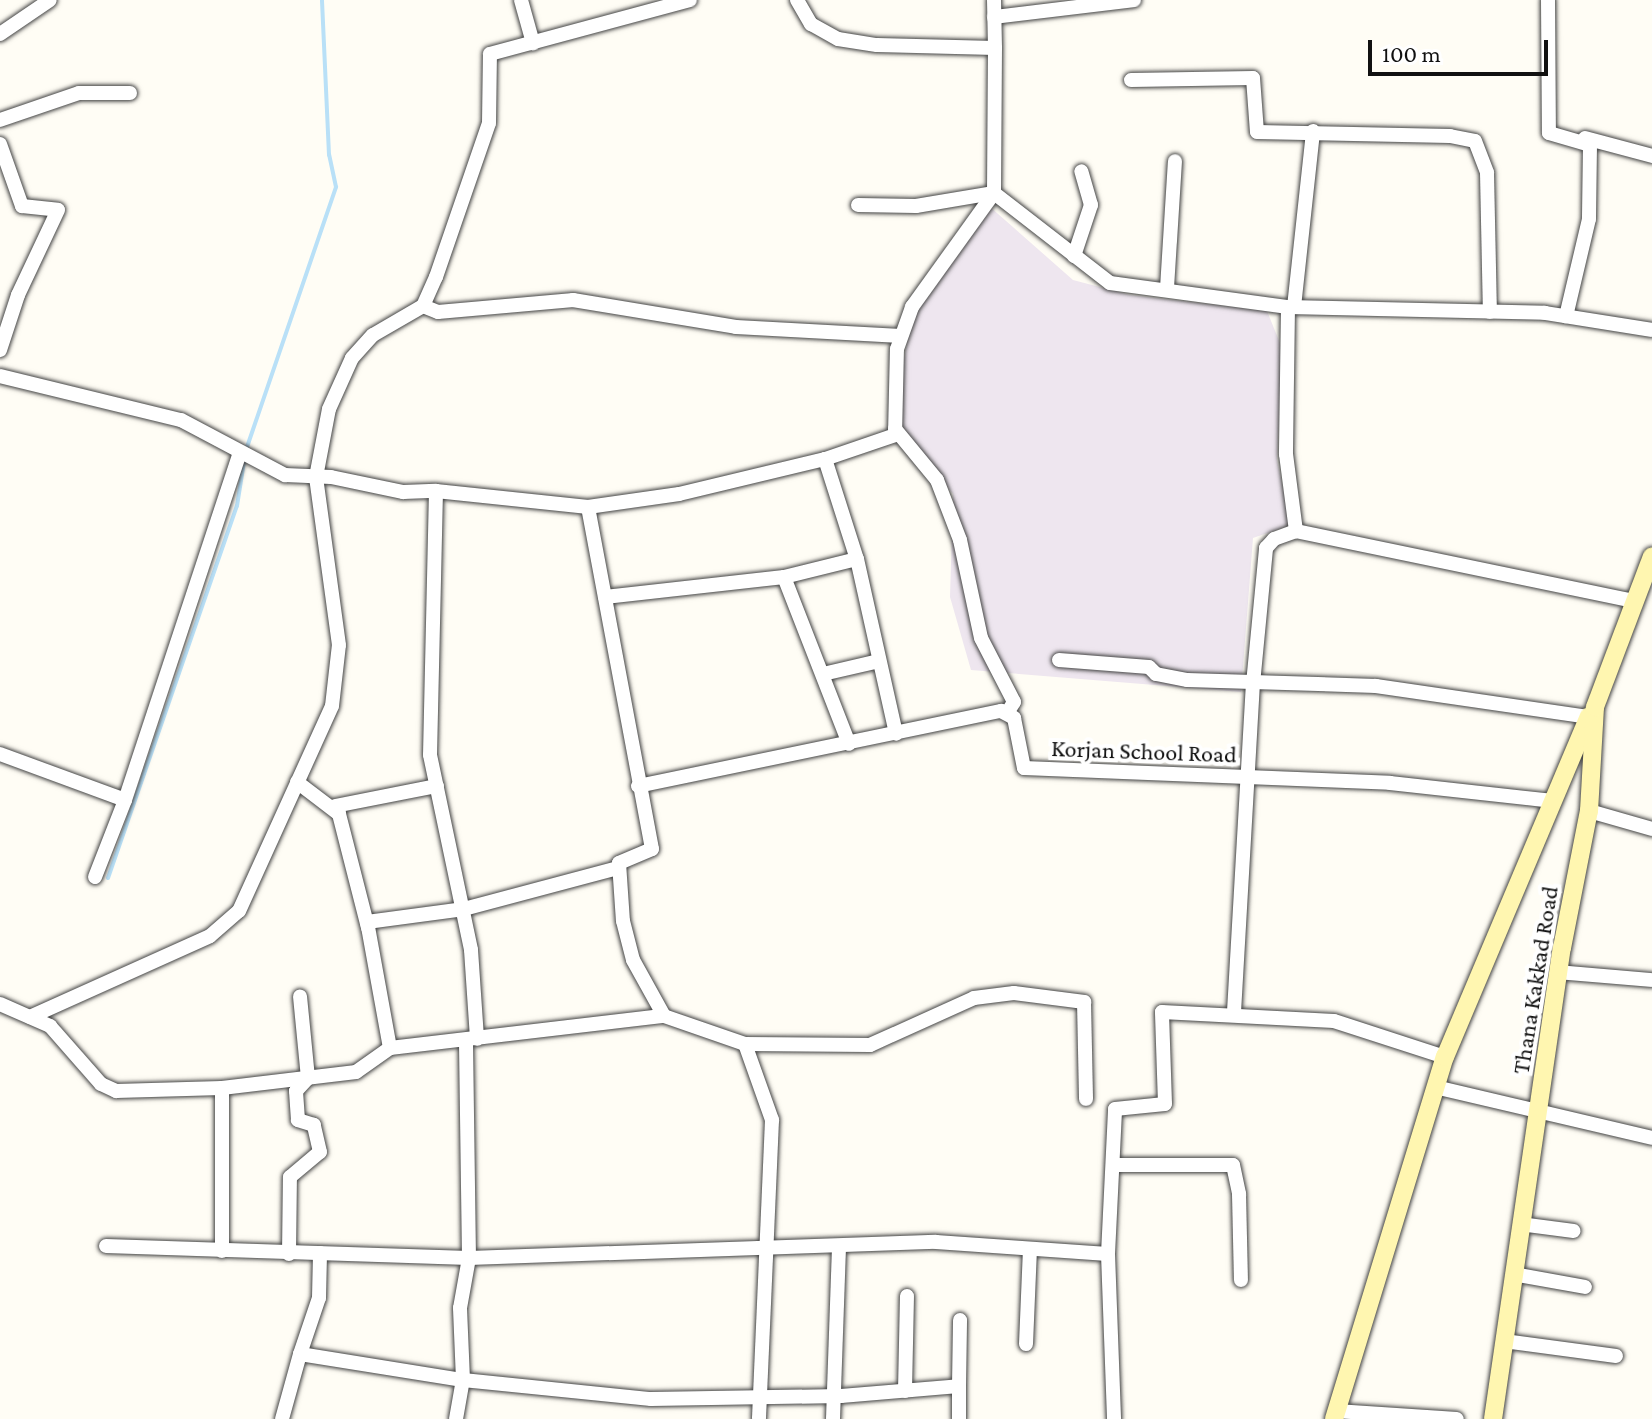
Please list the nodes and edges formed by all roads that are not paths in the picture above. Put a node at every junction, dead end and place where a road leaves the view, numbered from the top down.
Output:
1 (50, 0) edge
2 (521, 0) edge
3 (690, 0) edge
4 (797, 0) edge
5 (994, 0) edge
6 (1134, 0) edge
7 (1548, 0) edge
8 (994, 17) junction
9 (0, 34) edge
10 (533, 43) junction
11 (995, 48) junction
12 (1131, 80) dead end
13 (130, 93) dead end
14 (0, 120) edge
15 (1313, 131) junction
16 (0, 144) edge
17 (1590, 145) junction
18 (1652, 156) edge
19 (1175, 161) dead end
20 (1081, 171) dead end
21 (994, 193) junction
22 (858, 205) dead end
23 (1074, 256) junction
24 (1167, 288) junction
25 (423, 306) junction
26 (1291, 307) junction
27 (1490, 312) junction
28 (1566, 316) junction
29 (1652, 330) edge
30 (901, 336) junction
31 (0, 350) edge
32 (0, 376) edge
33 (895, 429) junction
34 (239, 455) junction
35 (825, 459) junction
36 (316, 477) junction
37 (436, 491) junction
38 (588, 507) junction
39 (1296, 531) junction
40 (1652, 556) edge
41 (857, 559) junction
42 (784, 577) junction
43 (605, 597) junction
44 (1635, 601) junction
45 (1059, 660) dead end
46 (879, 661) junction
47 (823, 674) junction
48 (1253, 684) junction
49 (1009, 710) dead end
50 (1592, 712) junction
51 (896, 734) junction
52 (849, 744) junction
53 (0, 754) edge
54 (1245, 777) junction
55 (297, 782) junction
56 (437, 786) junction
57 (638, 786) junction
58 (125, 800) junction
59 (1553, 801) junction
60 (335, 806) junction
61 (1589, 811) junction
62 (1652, 829) edge
63 (618, 868) junction
64 (95, 877) dead end
65 (464, 909) junction
66 (368, 928) junction
67 (1558, 972) junction
68 (1652, 980) edge
69 (300, 996) dead end
70 (0, 1004) edge
71 (1234, 1012) junction
72 (664, 1016) junction
73 (30, 1017) junction
74 (472, 1040) junction
75 (745, 1044) junction
76 (390, 1048) junction
77 (1445, 1057) junction
78 (308, 1078) junction
79 (1435, 1087) junction
80 (222, 1088) junction
81 (1086, 1099) dead end
82 (1538, 1109) junction
83 (1652, 1138) edge
84 (1113, 1165) junction
85 (1520, 1224) junction
86 (1574, 1231) dead end
87 (106, 1246) dead end
88 (839, 1247) junction
89 (1030, 1249) junction
90 (222, 1251) junction
91 (766, 1251) junction
92 (320, 1253) junction
93 (289, 1254) junction
94 (1108, 1254) junction
95 (469, 1258) junction
96 (1513, 1274) junction
97 (1241, 1280) dead end
98 (1585, 1287) dead end
99 (907, 1296) dead end
100 (960, 1320) dead end
101 (1504, 1341) junction
102 (1026, 1344) dead end
103 (300, 1354) junction
104 (1616, 1356) dead end
105 (463, 1380) junction
106 (959, 1386) junction
107 (905, 1391) junction
108 (759, 1396) junction
109 (834, 1396) junction
110 (1335, 1415) edge
111 (282, 1419) edge
112 (456, 1419) edge
113 (759, 1419) edge
114 (833, 1419) edge
115 (959, 1419) edge
116 (1114, 1419) edge
117 (1457, 1419) edge
118 (1493, 1419) edge

1 - 9 street
2 - 10 street
3 - 10 street
4 - 11 street
5 - 8 street
6 - 8 street
7 - 17 street
8 - 11 street
10 - 25 street
11 - 21 street
12 - 15 street
13 - 14 street
15 - 26 street
15 - 27 street
16 - 31 street
17 - 18 street
17 - 28 street
19 - 24 street
20 - 23 street
21 - 22 street
21 - 23 street
21 - 30 street
23 - 24 street
24 - 26 street
25 - 30 street
25 - 36 street
26 - 27 street
26 - 39 street
27 - 28 street
28 - 29 street
30 - 33 street
32 - 34 street
33 - 35 street
33 - 49 street
34 - 36 street
34 - 58 street
35 - 38 street
35 - 41 street
36 - 37 street
36 - 55 street
37 - 38 street
37 - 56 street
38 - 43 street
39 - 44 street
39 - 48 street
40 - 44 main road, Thana Kakkad Road
41 - 42 street
41 - 46 street
42 - 43 street
42 - 47 street
43 - 57 street
44 - 50 main road, Thana Kakkad Road
45 - 48 street
46 - 47 street
46 - 51 street
47 - 52 street
48 - 50 street
48 - 54 street
50 - 59 main road
50 - 61 main road, Thana Kakkad Road
51 - 52 street, Korjan School Road
51 - 54 street, Korjan School Road
52 - 57 street, Korjan School Road
53 - 58 street
54 - 59 street, Korjan School Road
54 - 71 street
55 - 60 street
55 - 73 street
56 - 60 street
56 - 65 street
57 - 63 street
58 - 64 street
59 - 77 main road
60 - 66 street
61 - 62 street
61 - 67 main road, Thana Kakkad Road
63 - 65 street
63 - 72 street
65 - 66 street
65 - 74 street
66 - 76 street
67 - 68 street
67 - 82 main road, Thana Kakkad Road
69 - 78 street
70 - 73 street
71 - 77 street
71 - 84 street
72 - 74 street
72 - 75 street
73 - 80 street
74 - 76 street
74 - 95 street
75 - 81 street
75 - 91 street
76 - 78 street
77 - 79 main road
78 - 80 street
78 - 93 street
79 - 82 street
79 - 110 main road
80 - 90 street
82 - 83 street
82 - 85 main road, Thana Kakkad Road
84 - 94 street
84 - 97 street
85 - 86 street
85 - 96 main road, Thana Kakkad Road
87 - 90 street
88 - 89 street
88 - 91 street
88 - 109 street
89 - 94 street
89 - 102 street
90 - 93 street
91 - 95 street
91 - 108 street
92 - 93 street
92 - 95 street
92 - 103 street
94 - 116 street
95 - 105 street
96 - 98 street
96 - 101 main road, Thana Kakkad Road
99 - 107 street
100 - 106 street
101 - 104 street
101 - 118 main road, Thana Kakkad Road
103 - 105 street
103 - 111 street
105 - 108 street
105 - 112 street
106 - 107 street
106 - 115 street
107 - 109 street
108 - 109 street
108 - 113 street
109 - 114 street
110 - 117 street

